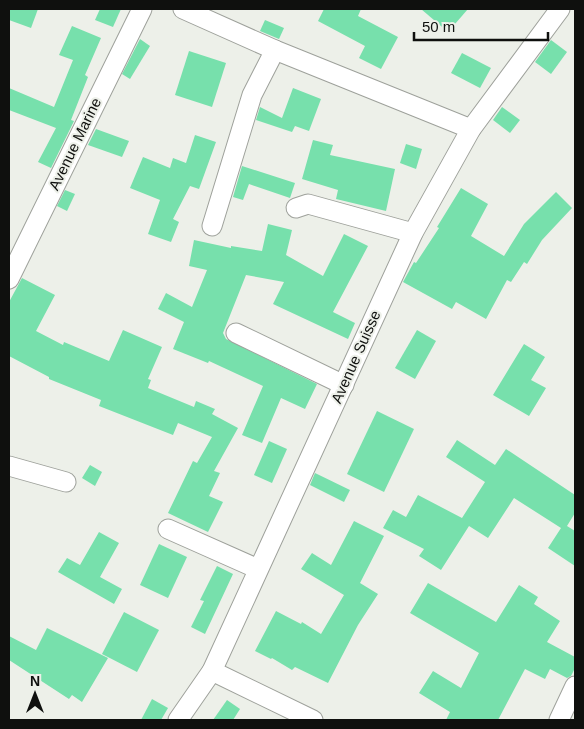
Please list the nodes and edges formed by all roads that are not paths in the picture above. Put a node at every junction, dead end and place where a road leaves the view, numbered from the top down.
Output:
1 (142, 9) edge
2 (183, 9) edge
3 (560, 9) edge
4 (274, 50) junction
5 (471, 128) junction
6 (296, 208) dead end
7 (212, 226) dead end
8 (413, 233) junction
9 (9, 279) edge
10 (236, 333) dead end
11 (344, 385) junction
12 (9, 466) edge
13 (66, 482) dead end
14 (168, 529) dead end
15 (258, 570) junction
16 (212, 671) junction
17 (575, 686) edge
18 (178, 720) edge
19 (313, 720) edge
20 (559, 720) edge

1 - 9 street, Avenue Marine
2 - 4 street
3 - 5 street, Avenue Suisse
4 - 5 street
4 - 7 street
5 - 8 street, Avenue Suisse
6 - 8 street
8 - 11 street, Avenue Suisse
10 - 11 street
11 - 15 street, Avenue Suisse
12 - 13 street
14 - 15 street
15 - 16 street, Avenue Suisse
16 - 18 street, Avenue Suisse
16 - 19 street
17 - 20 street

